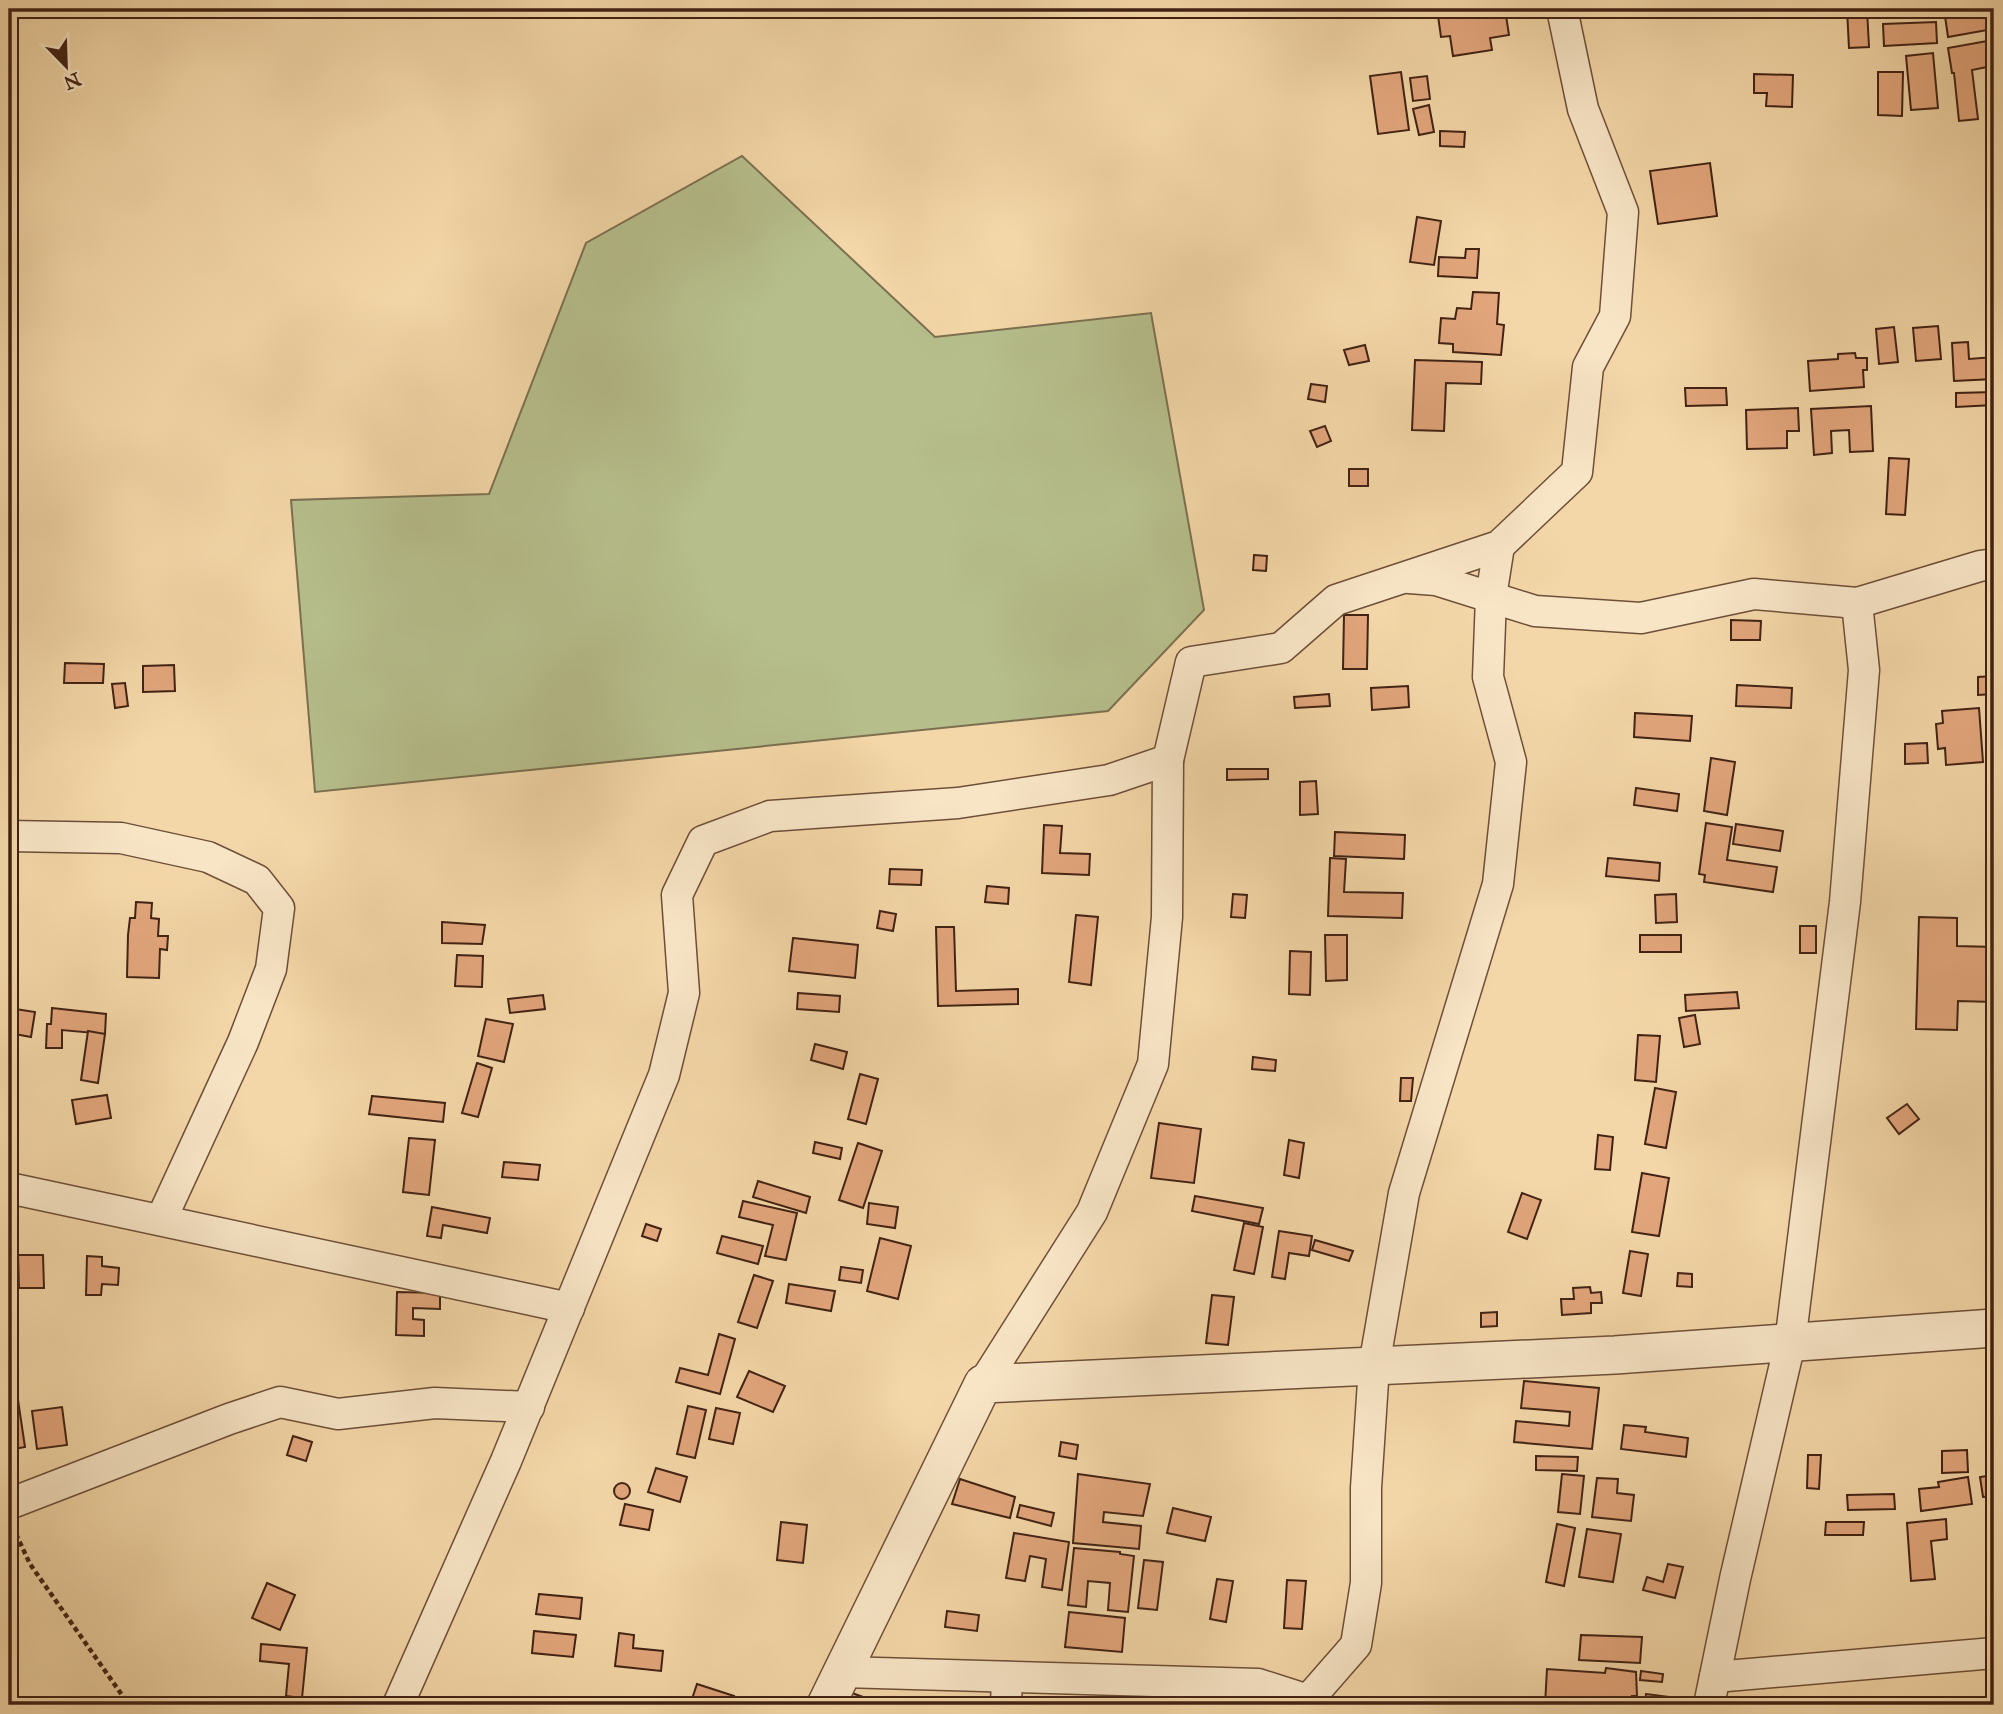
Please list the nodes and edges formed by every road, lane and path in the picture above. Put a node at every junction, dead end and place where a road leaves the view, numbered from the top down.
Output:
1 (1562, 9) edge
2 (1499, 546) junction
3 (1994, 564) edge
4 (1403, 578) junction
5 (1491, 597) junction
6 (1857, 603) junction
7 (1168, 760) junction
8 (9, 836) edge
9 (9, 1188) edge
10 (161, 1220) junction
11 (569, 1308) junction
12 (1994, 1328) edge
13 (1790, 1343) junction
14 (1374, 1366) junction
15 (983, 1384) junction
16 (529, 1407) junction
17 (11, 1517) edge
18 (1994, 1653) edge
19 (842, 1672) junction
20 (1007, 1691) edge
21 (1712, 1691) edge
22 (1309, 1702) edge
23 (129, 1705) edge
24 (398, 1705) edge
25 (826, 1705) edge

1 - 2 street
2 - 4 street
2 - 5 street
3 - 6 street
4 - 5 street
4 - 7 street
5 - 6 street
5 - 14 street
6 - 13 street
7 - 11 street
7 - 15 street
8 - 10 street
9 - 10 street
10 - 11 street
11 - 16 street
12 - 13 street
13 - 14 street
13 - 21 street
14 - 15 street
14 - 22 street
15 - 19 street
16 - 17 street
16 - 24 street
17 - 23 path
18 - 21 street
19 - 20 street
19 - 25 street
20 - 22 street

